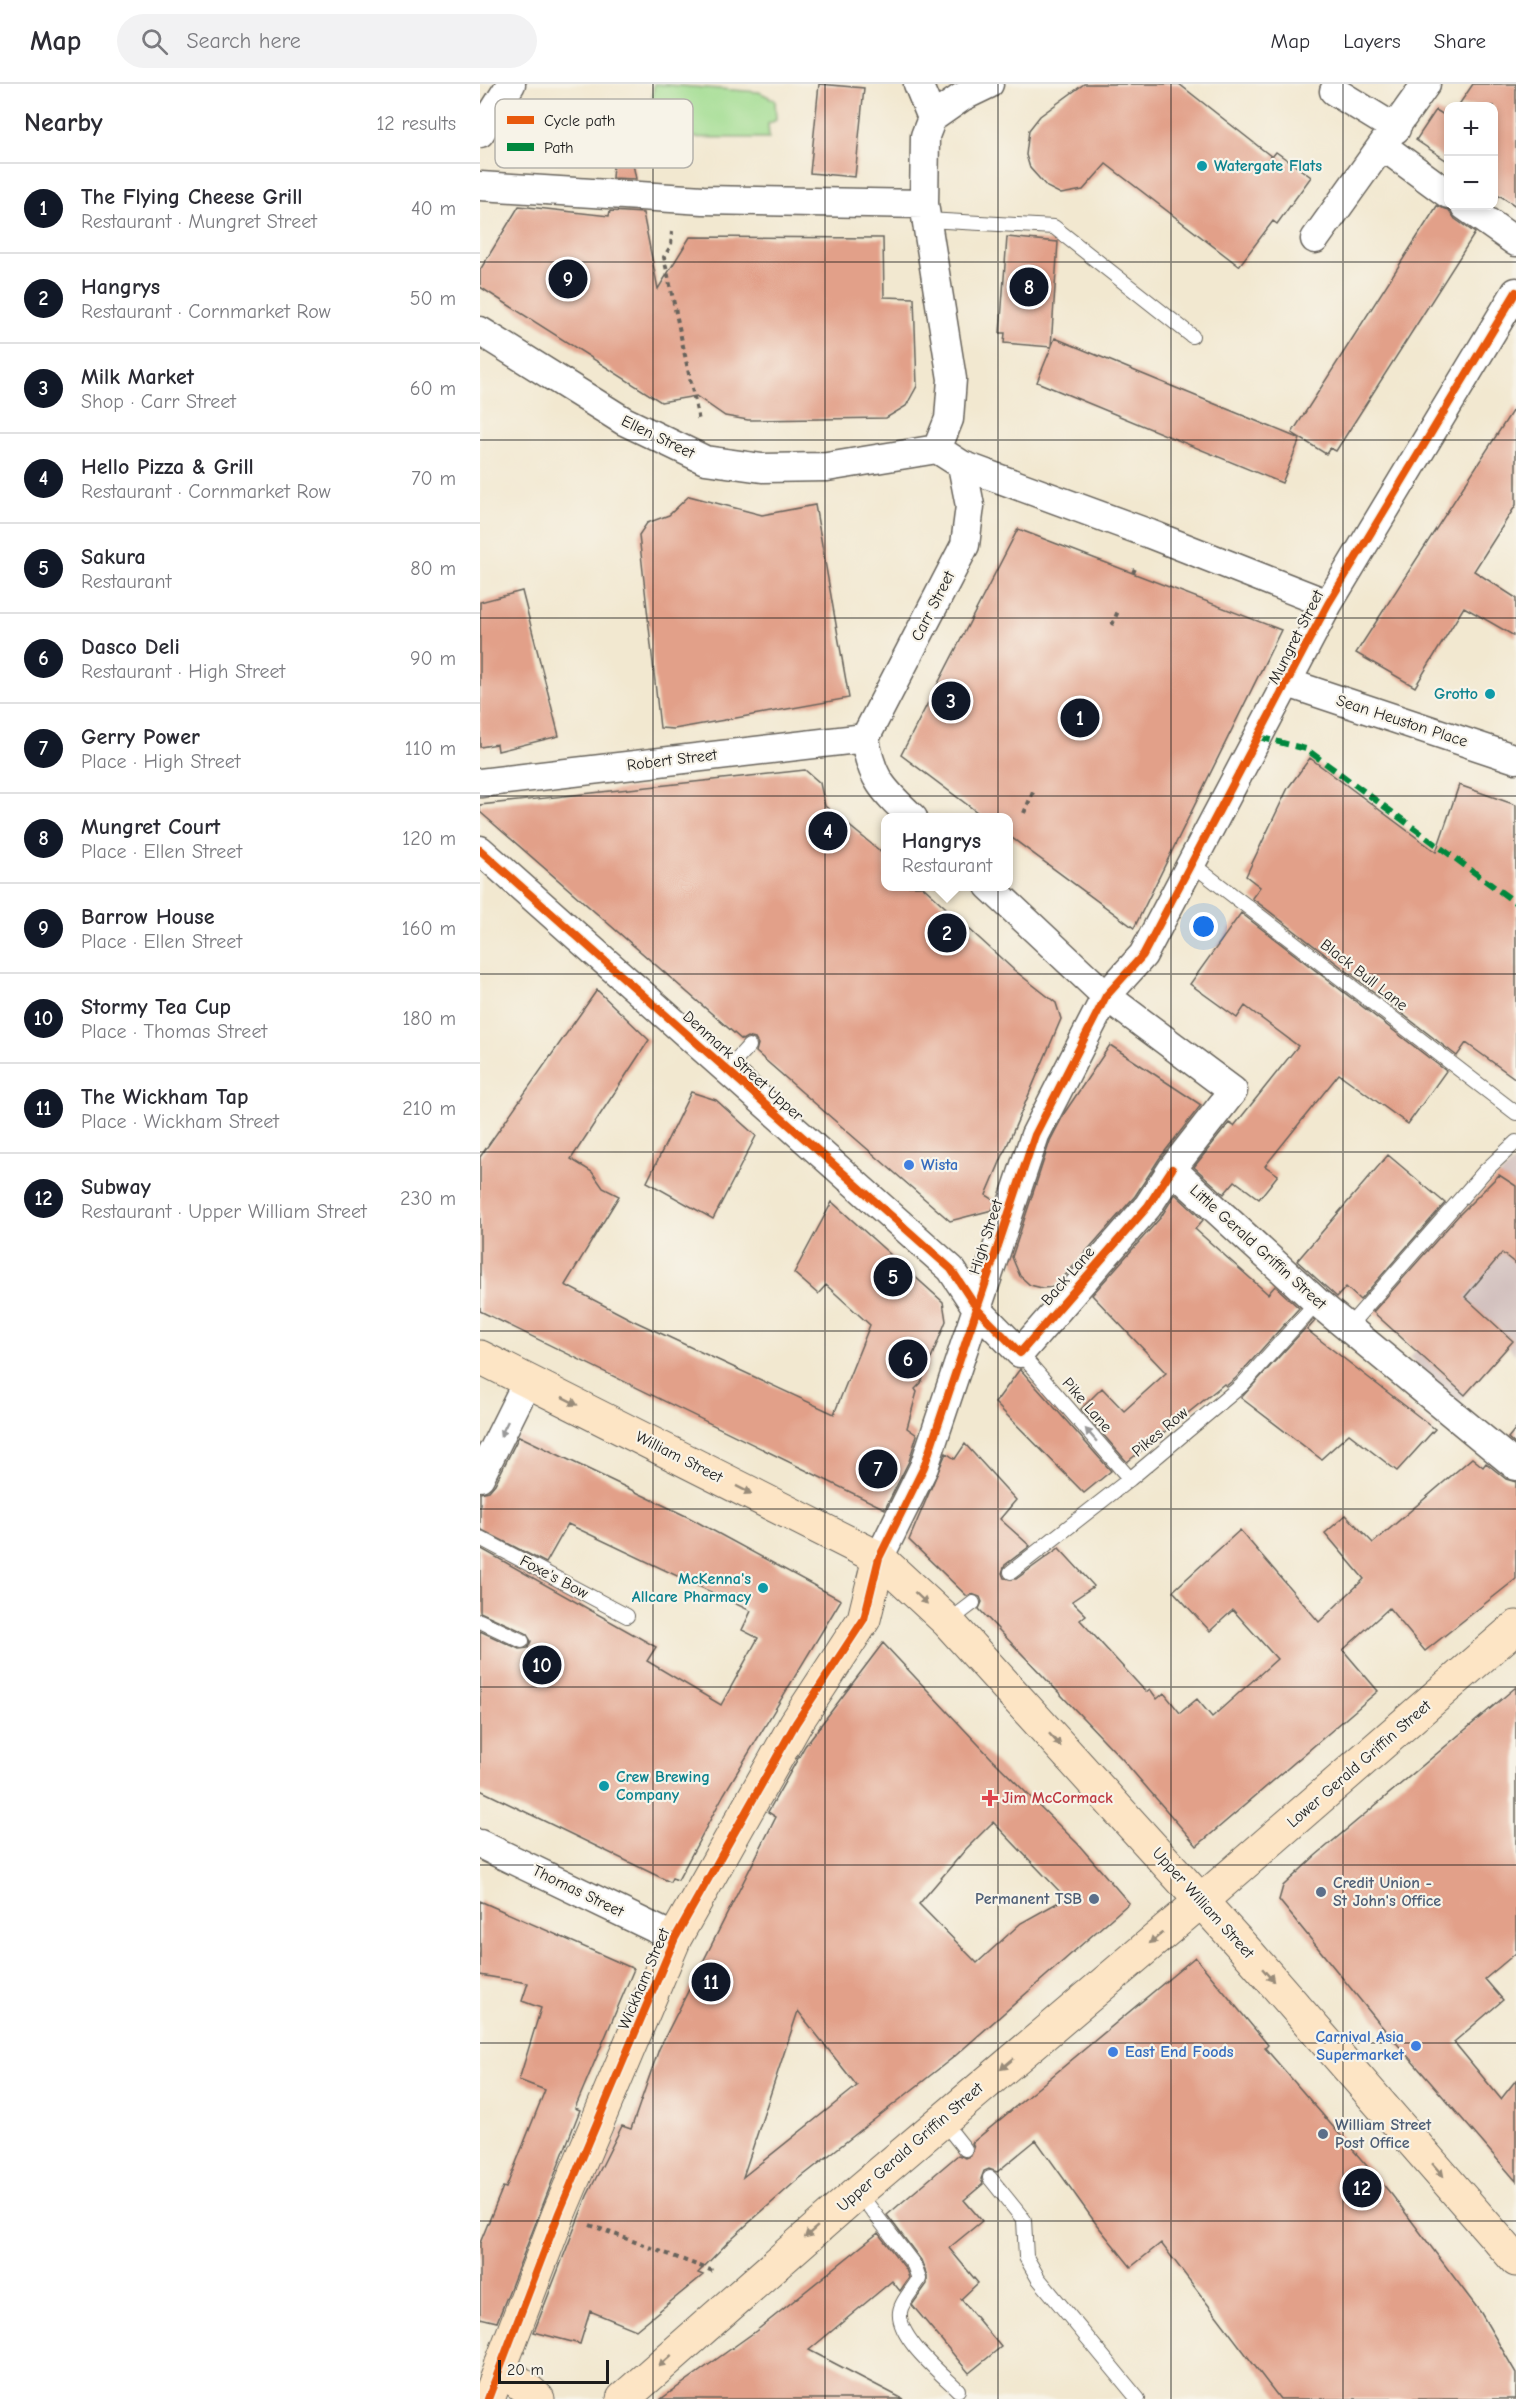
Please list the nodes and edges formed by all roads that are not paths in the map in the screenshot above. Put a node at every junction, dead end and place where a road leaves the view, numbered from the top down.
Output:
1 (511, 84) edge
2 (918, 84) edge
3 (989, 84) edge
4 (1426, 84) edge
5 (1334, 92) dead end
6 (502, 99) edge
7 (495, 110) edge
8 (932, 118) junction
9 (480, 134) edge
10 (1390, 138) junction
11 (480, 186) edge
12 (1444, 189) edge
13 (1471, 210) edge
14 (926, 212) junction
15 (1315, 239) dead end
16 (1516, 243) edge
17 (1516, 292) edge
18 (480, 331) edge
19 (1192, 336) dead end
20 (936, 449) junction
21 (962, 465) junction
22 (1328, 604) junction
23 (1288, 683) junction
24 (865, 738) junction
25 (1516, 759) edge
26 (480, 783) edge
27 (908, 813) edge
28 (480, 850) edge
29 (1192, 864) junction
30 (993, 891) edge
31 (1106, 996) junction
32 (749, 1046) dead end
33 (727, 1070) junction
34 (1516, 1113) edge
35 (1516, 1142) edge
36 (1172, 1169) junction
37 (1317, 1302) junction
38 (978, 1310) junction
39 (1348, 1327) junction
40 (1020, 1353) junction
41 (480, 1357) edge
42 (528, 1380) junction
43 (1516, 1466) edge
44 (480, 1477) edge
45 (1130, 1479) junction
46 (480, 1538) edge
47 (879, 1558) junction
48 (1011, 1572) dead end
49 (627, 1616) dead end
50 (480, 1621) edge
51 (1516, 1627) edge
52 (522, 1641) dead end
53 (480, 1844) edge
54 (1201, 1901) junction
55 (675, 1938) junction
56 (942, 2120) junction
57 (965, 2149) dead end
58 (990, 2178) dead end
59 (858, 2192) junction
60 (1516, 2260) edge
61 (500, 2367) junction
62 (958, 2390) dead end
63 (488, 2399) edge
64 (538, 2399) edge
65 (623, 2399) edge
66 (1138, 2399) edge

1 - 6 street
2 - 8 street
3 - 8 street
4 - 10 street
5 - 10 street
7 - 9 street
8 - 14 street
10 - 12 street
10 - 15 street
11 - 14 street
13 - 16 street
14 - 19 lane
14 - 20 street
17 - 22 street, Mungret Street
18 - 20 street, Ellen Street
20 - 21 street
21 - 22 street
21 - 24 street, Carr Street
22 - 23 street, Mungret Street
23 - 25 street, Sean Heuston Place
23 - 29 street, Mungret Street
24 - 26 street, Robert Street
24 - 27 street
28 - 33 street, Denmark Street Upper
29 - 31 street, Mungret Street
29 - 34 lane, Black Bull Lane
30 - 31 street
31 - 36 street
31 - 38 street, High Street
32 - 33 lane
33 - 38 street, Denmark Street Upper
35 - 39 lane
36 - 37 street, Little Gerald Griffin Street
36 - 40 street, Back Lane
37 - 39 street, Little Gerald Griffin Street
37 - 45 lane, Pikes Row
38 - 40 street
38 - 47 street, High Street
39 - 43 street, Little Gerald Griffin Street
45 -> 40 lane, Pike Lane
41 - 42 main road, William Street
42 -> 44 street
42 -> 47 main road, William Street
45 - 48 lane, Pikes Row
46 - 49 lane, Foxe's Bow
47 -> 54 main road, Upper William Street
47 - 55 main road, Wickham Street
50 - 52 lane
51 - 54 main road, Lower Gerald Griffin Street
53 - 55 street, Thomas Street
54 -> 56 main road, Upper Gerald Griffin Street
54 -> 60 main road, Upper William Street
55 - 61 main road, Wickham Street
56 - 57 lane
56 - 59 main road, Upper Gerald Griffin Street
58 - 66 lane
59 - 62 lane
59 -> 65 main road, Upper Gerald Griffin Street
61 - 63 main road, Wickham Street
61 - 64 main road

